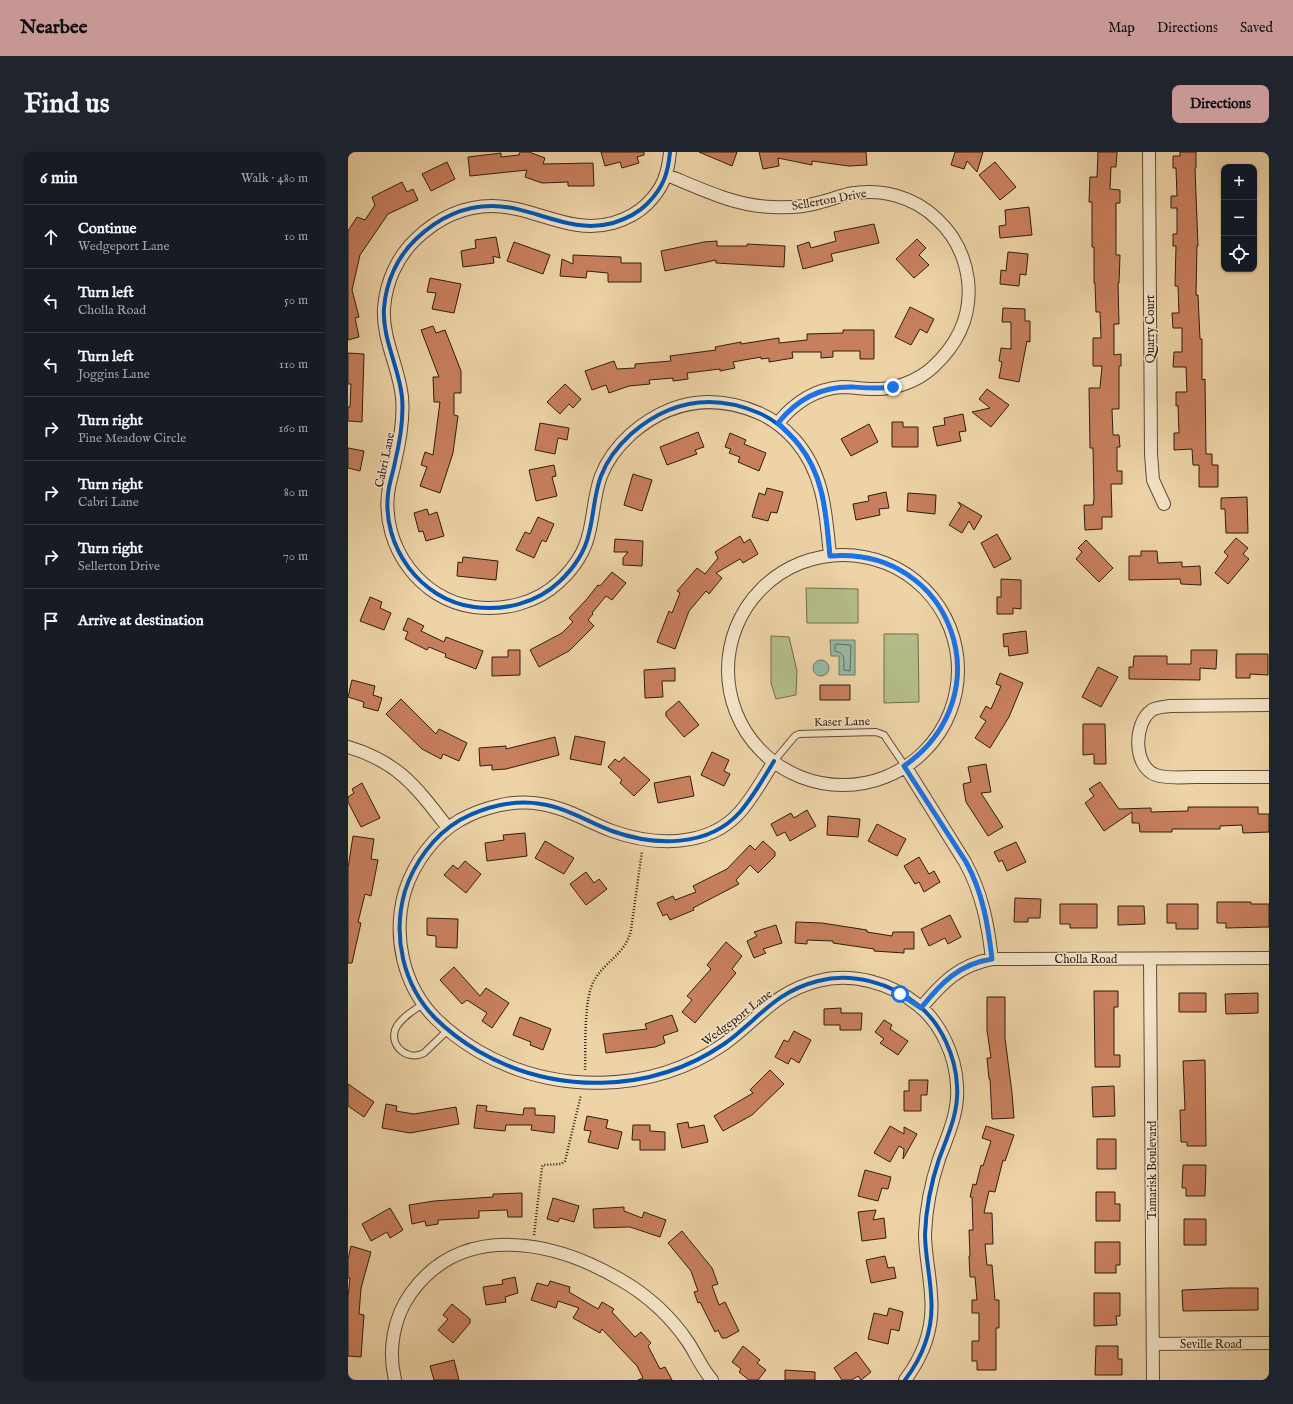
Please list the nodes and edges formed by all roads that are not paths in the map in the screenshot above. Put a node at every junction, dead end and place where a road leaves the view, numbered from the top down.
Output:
1 (670, 152) edge
2 (1149, 152) edge
3 (667, 175) junction
4 (778, 423) junction
5 (1164, 504) dead end
6 (830, 556) junction
7 (1269, 705) edge
8 (348, 747) edge
9 (774, 761) junction
10 (904, 766) junction
11 (1269, 776) edge
12 (448, 828) junction
13 (1269, 958) edge
14 (992, 959) junction
15 (1150, 959) junction
16 (423, 1004) junction
17 (921, 1008) junction
18 (448, 1030) junction
19 (1153, 1344) junction
20 (1269, 1344) edge
21 (395, 1380) edge
22 (712, 1380) edge
23 (905, 1380) edge
24 (1153, 1380) edge

1 - 3 street, Cabri Lane
2 - 5 street, Quarry Court
3 - 4 street, Sellerton Drive
3 - 4 street, Cabri Lane
4 - 6 street, Cabri Lane
6 - 9 street
6 - 10 street
7 - 11 street
8 - 12 street
9 - 10 street
9 - 10 lane, Kaser Lane
9 - 12 street, Wedgeport Lane
10 - 14 street
12 - 16 street, Wedgeport Lane
13 - 15 street, Cholla Road
14 - 15 street, Cholla Road
14 - 17 street, Cholla Road
15 - 19 street, Tamarisk Boulevard
16 - 18 street, Wedgeport Lane
16 - 18 lane
17 - 18 street, Wedgeport Lane
17 - 23 street, Wedgeport Lane
19 - 20 street, Seville Road
19 - 24 street, Tamarisk Boulevard
21 - 22 street

